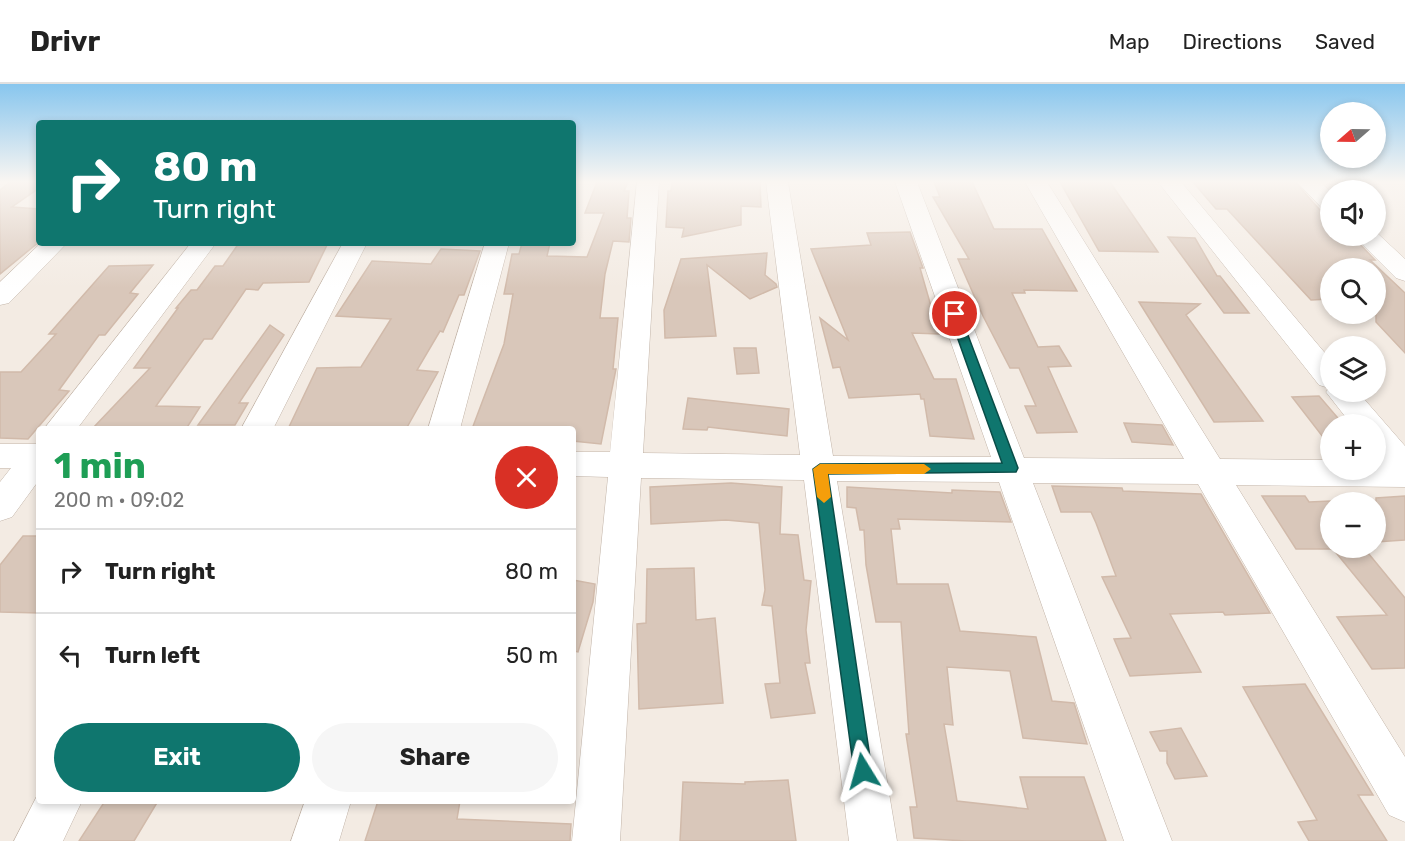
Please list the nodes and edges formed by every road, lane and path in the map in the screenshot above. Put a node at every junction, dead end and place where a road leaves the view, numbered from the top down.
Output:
1 (645, 217) edge
2 (782, 217) edge
3 (919, 217) edge
4 (1057, 217) edge
5 (1198, 217) edge
6 (52, 246) edge
7 (202, 246) edge
8 (353, 246) edge
9 (496, 246) edge
10 (1376, 246) edge
11 (1405, 273) edge
12 (0, 297) edge
13 (1320, 366) edge
14 (1349, 402) edge
15 (1360, 414) edge
16 (62, 426) edge
17 (259, 426) edge
18 (445, 426) edge
19 (1386, 446) edge
20 (0, 456) edge
21 (36, 456) edge
22 (36, 460) edge
23 (576, 464) edge
24 (627, 465) junction
25 (1011, 468) junction
26 (820, 469) junction
27 (1208, 471) junction
28 (1405, 471) edge
29 (0, 507) edge
30 (1405, 799) edge
31 (57, 804) edge
32 (327, 804) edge
33 (38, 841) edge
34 (315, 841) edge
35 (596, 841) edge
36 (873, 841) edge
37 (1148, 841) edge

1 - 24 street
2 - 26 street
3 - 25 street
4 - 27 street
5 - 13 street
6 - 12 street
7 - 16 street
8 - 17 street
9 - 18 street
10 - 11 street
14 - 15 street
19 - 28 street
20 - 21 street
22 - 29 street
23 - 24 street
24 - 26 street
24 - 35 street
25 - 26 street
25 - 27 street
25 - 37 street
26 - 36 street
27 - 28 street
27 - 30 street
31 - 33 street
32 - 34 street

